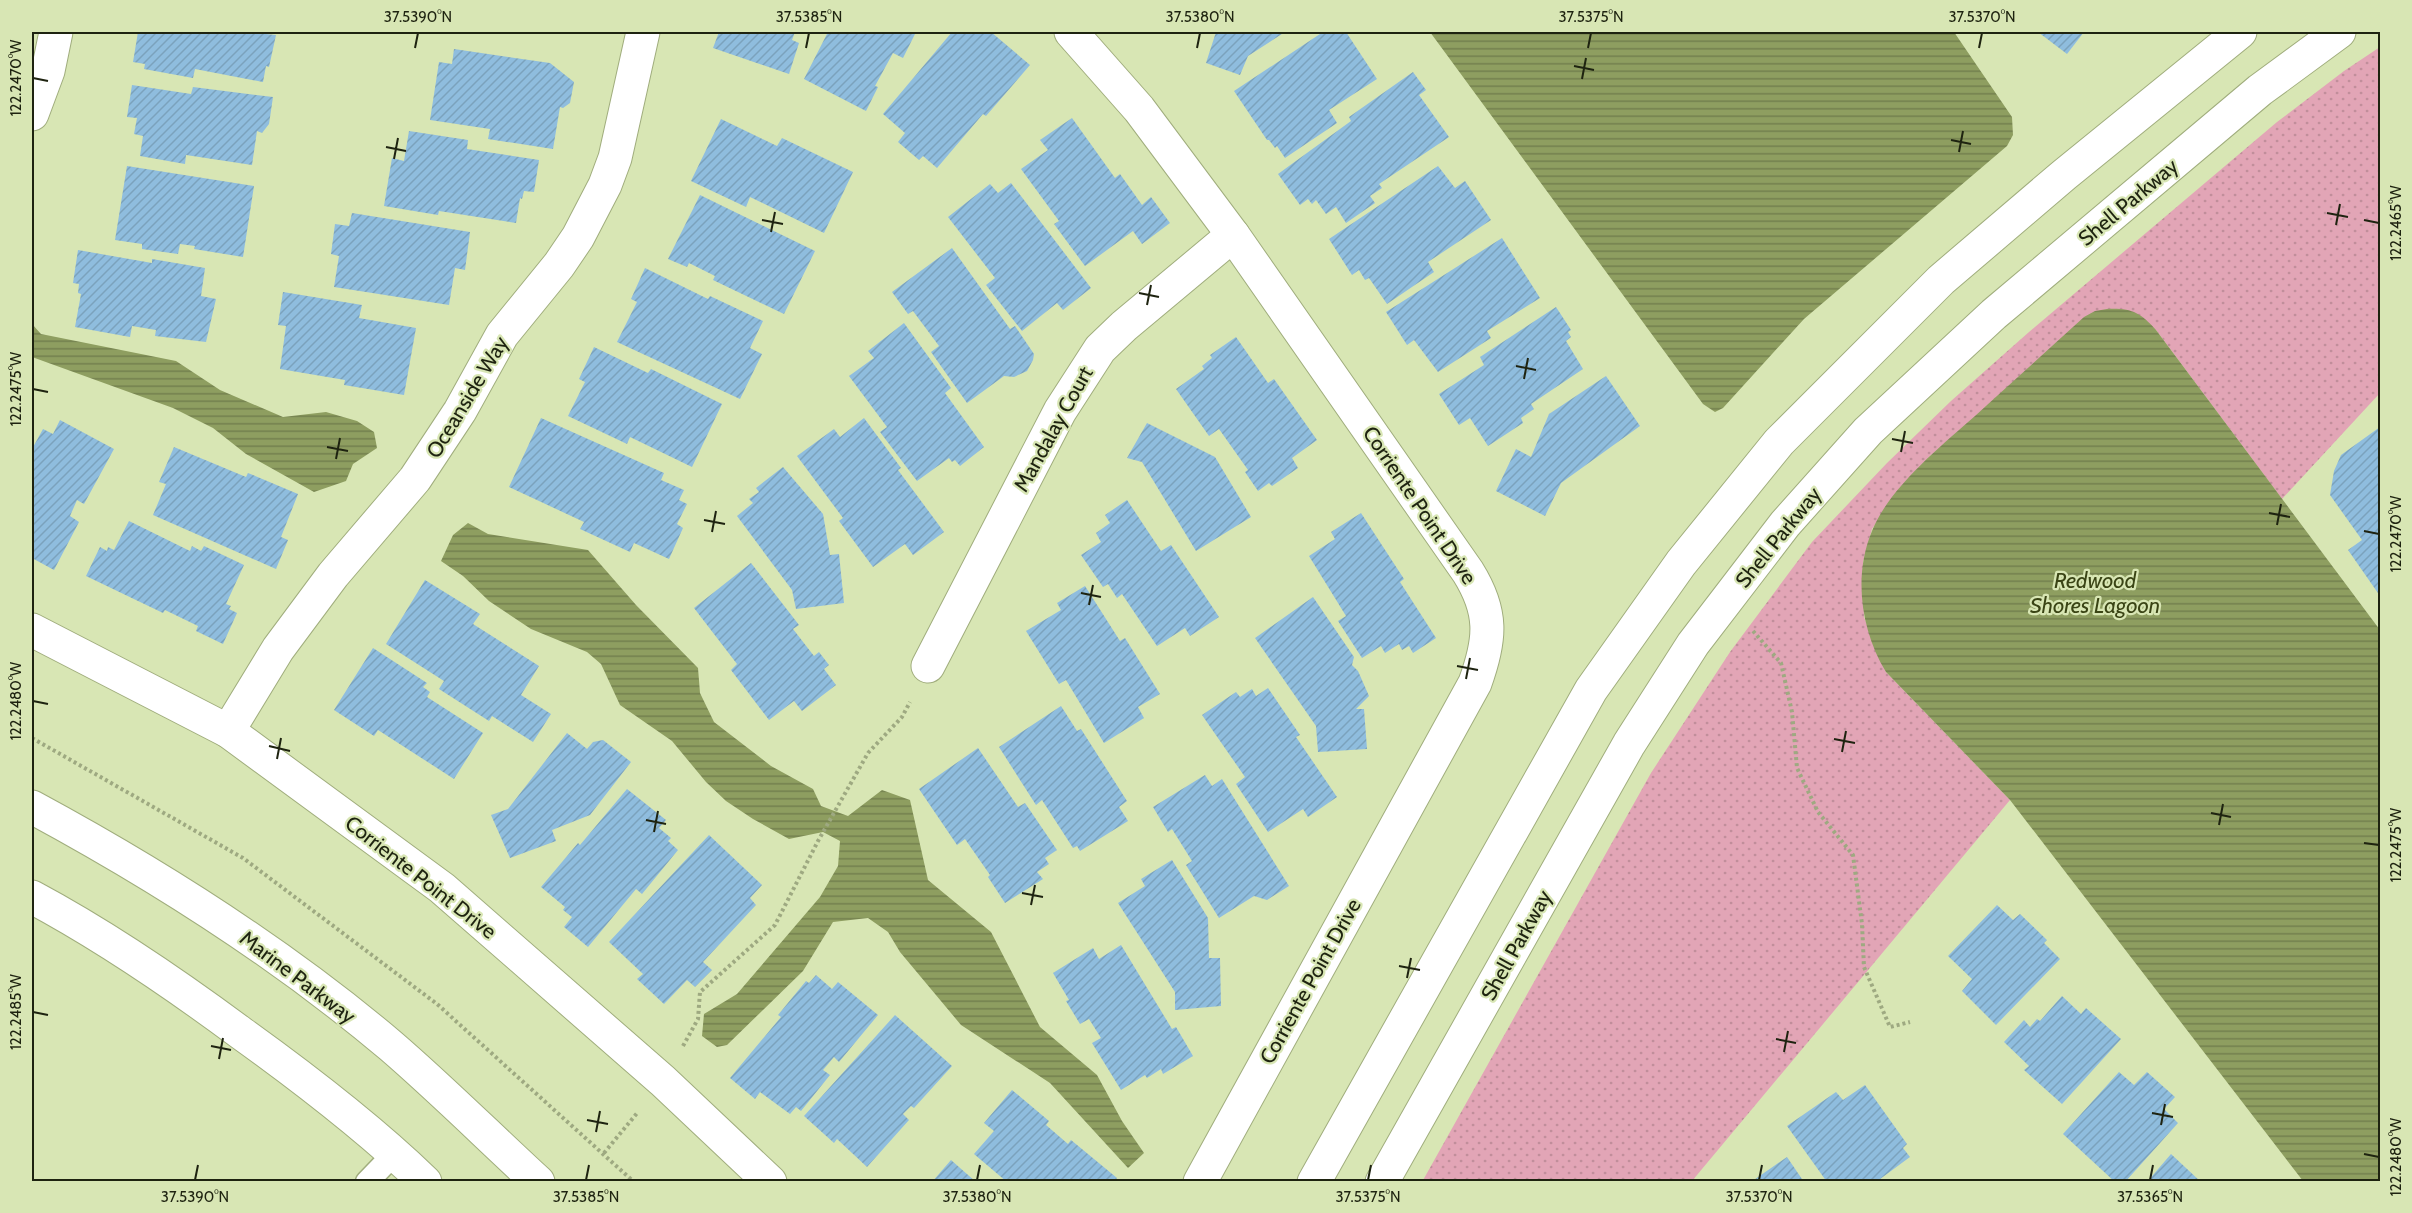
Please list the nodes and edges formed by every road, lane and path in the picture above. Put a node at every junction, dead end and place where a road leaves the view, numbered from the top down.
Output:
1 (56, 32) edge
2 (643, 32) edge
3 (1071, 32) edge
4 (2240, 32) edge
5 (2339, 32) edge
6 (32, 114) edge
7 (1233, 235) junction
8 (1722, 606) junction
9 (32, 630) edge
10 (928, 666) joint
11 (228, 731) junction
12 (32, 738) edge
13 (32, 807) edge
14 (32, 897) edge
15 (1910, 1022) dead end
16 (663, 1081) junction
17 (394, 1153) junction
18 (604, 1153) junction
19 (367, 1182) edge
20 (425, 1182) edge
21 (538, 1182) edge
22 (634, 1182) edge
23 (770, 1182) edge
24 (1200, 1182) edge
25 (1314, 1182) edge
26 (1382, 1182) edge

1 - 6 street
2 - 11 street, Oceanside Way
3 - 7 street, Corriente Point Drive
4 - 25 street
5 - 8 street, Shell Parkway
7 - 10 street, Mandalay Court
7 - 24 street, Corriente Point Drive
8 - 15 path
8 - 26 street, Shell Parkway
9 - 11 street, Corriente Point Drive
10 - 16 path
11 - 16 street, Corriente Point Drive
12 - 18 path
13 - 21 street, Marine Parkway
14 - 17 street
16 - 18 path
16 - 23 street, Corriente Point Drive
17 - 19 lane
17 - 20 street
18 - 22 path

